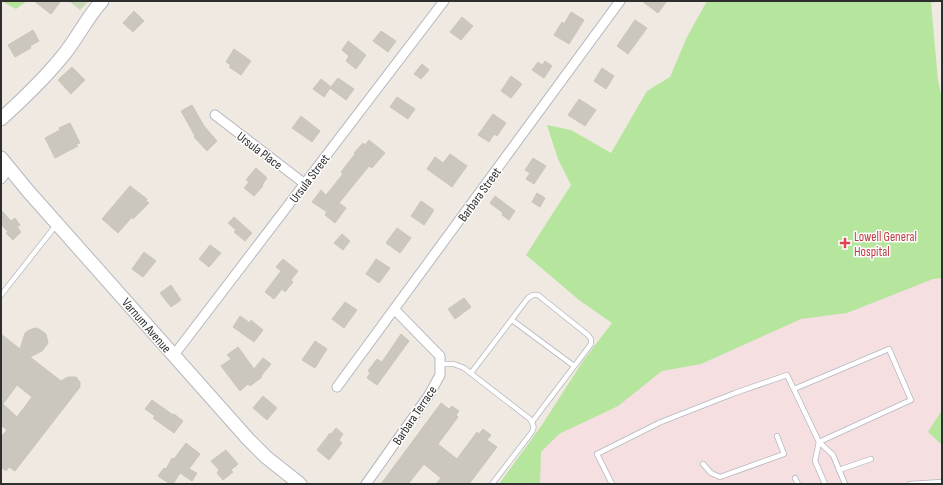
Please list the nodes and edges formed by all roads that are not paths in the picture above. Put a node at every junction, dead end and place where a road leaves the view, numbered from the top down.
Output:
1 (102, 1) edge
2 (444, 1) edge
3 (620, 1) edge
4 (215, 116) dead end
5 (1, 119) edge
6 (4, 168) edge
7 (305, 184) junction
8 (57, 223) junction
9 (1, 295) edge
10 (394, 309) junction
11 (512, 320) junction
12 (174, 355) junction
13 (440, 364) junction
14 (574, 366) junction
15 (471, 373) junction
16 (337, 387) dead end
17 (794, 389) junction
18 (532, 422) junction
19 (777, 436) dead end
20 (819, 442) junction
21 (871, 459) dead end
22 (703, 464) dead end
23 (839, 470) junction
24 (795, 478) dead end
25 (611, 482) edge
26 (942, 482) edge
27 (300, 484) edge
28 (366, 484) edge
29 (492, 484) edge
30 (798, 484) edge
31 (825, 484) edge
32 (845, 484) edge
33 (910, 484) edge

1 - 5 main road
2 - 7 street, Ursula Street
3 - 10 street, Barbara Street
4 - 7 street, Ursula Place
6 - 8 main road, Varnum Avenue
7 - 12 street, Ursula Street
8 - 9 lane
8 - 12 main road, Varnum Avenue
10 - 13 street
10 - 16 street, Barbara Street
11 - 14 lane
11 - 14 lane
11 - 15 lane
12 - 27 main road, Varnum Avenue
13 - 15 lane
13 - 28 street, Barbara Terrace
14 - 18 lane
15 - 18 lane
17 - 20 lane
17 - 20 lane
17 - 25 lane
18 - 29 lane
19 - 22 lane
20 - 23 lane
20 - 31 lane
21 - 23 lane
23 - 32 lane
24 - 30 lane
26 - 33 lane

